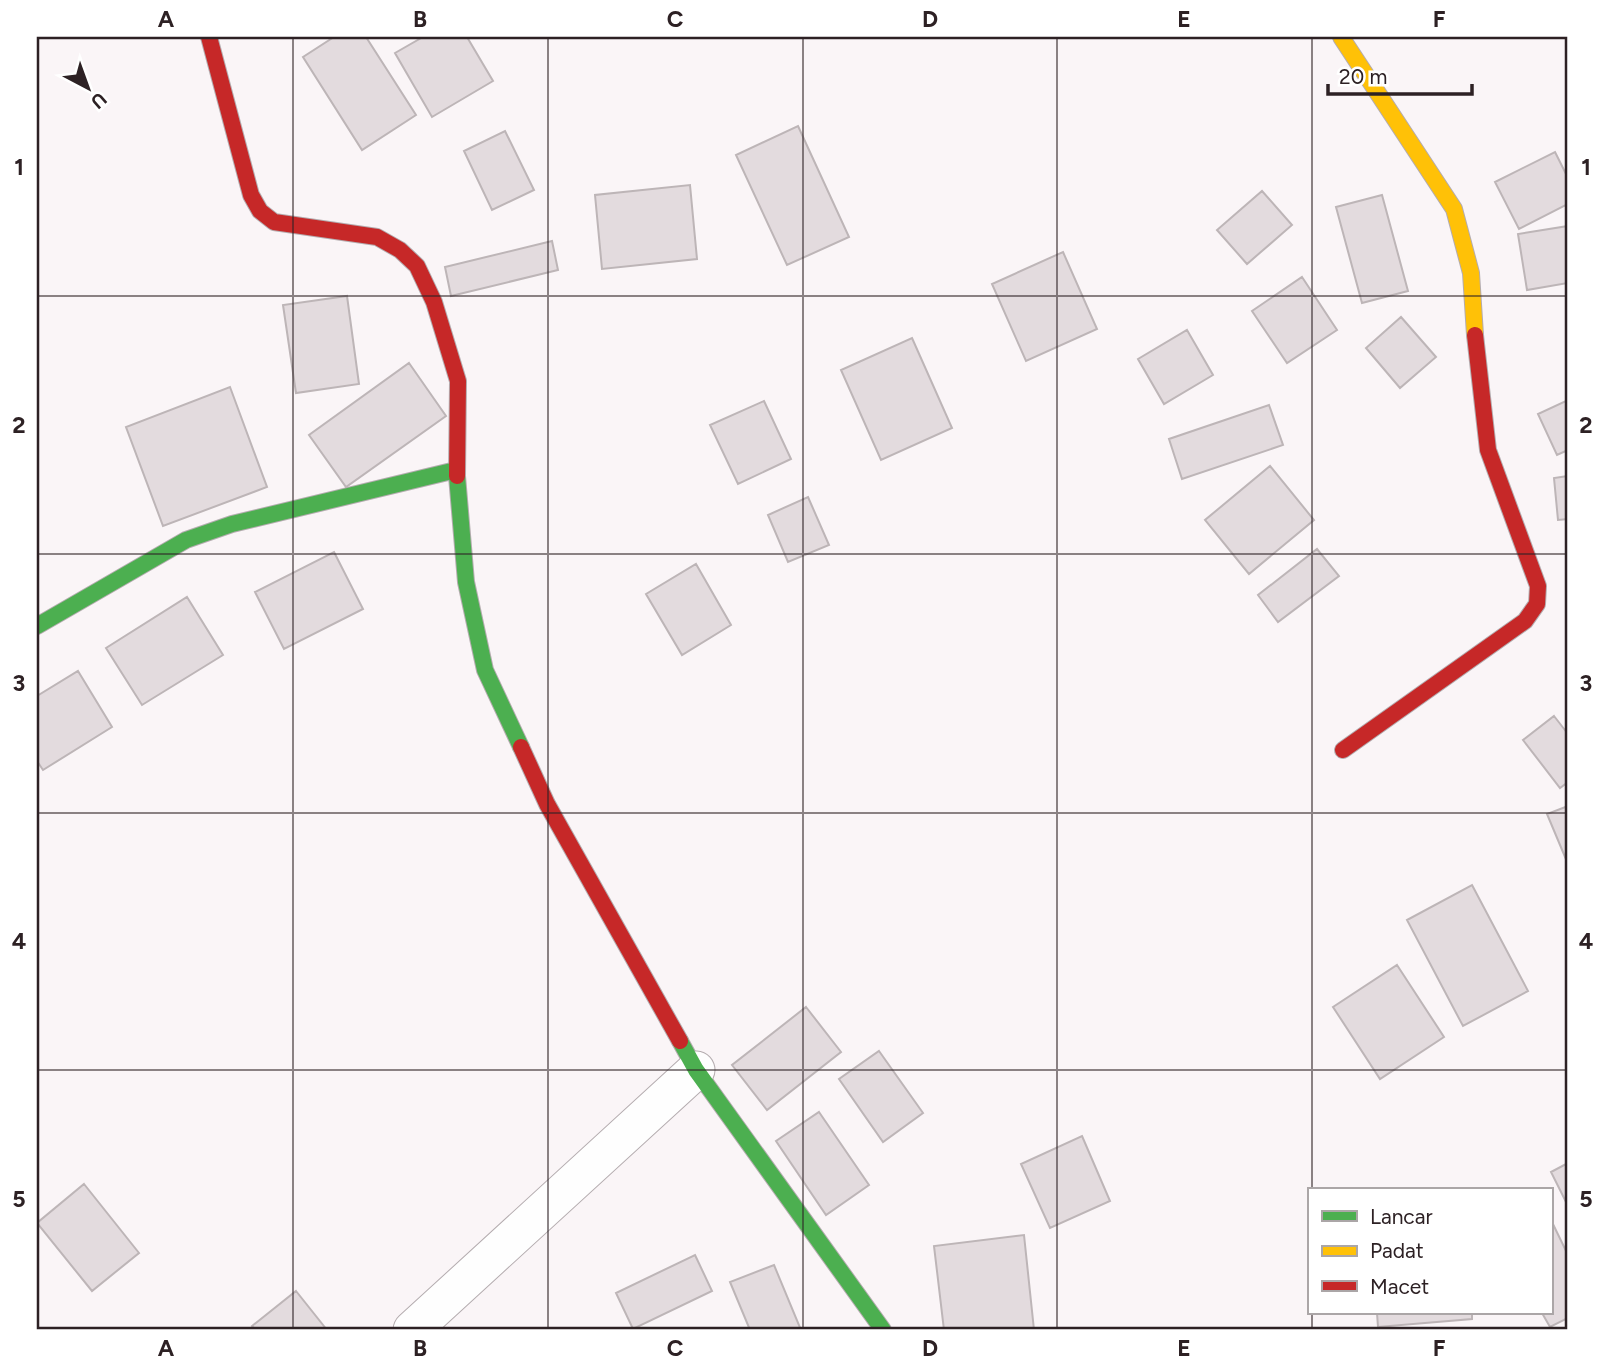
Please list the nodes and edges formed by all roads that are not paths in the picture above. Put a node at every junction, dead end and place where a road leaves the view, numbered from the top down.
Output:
1 (209, 37) edge
2 (1341, 37) edge
3 (456, 470) junction
4 (37, 626) edge
5 (1343, 750) dead end
6 (696, 1070) junction
7 (412, 1330) edge
8 (883, 1330) edge

1 - 3 street
2 - 5 street
3 - 4 street
3 - 6 street
6 - 7 street
6 - 8 street

